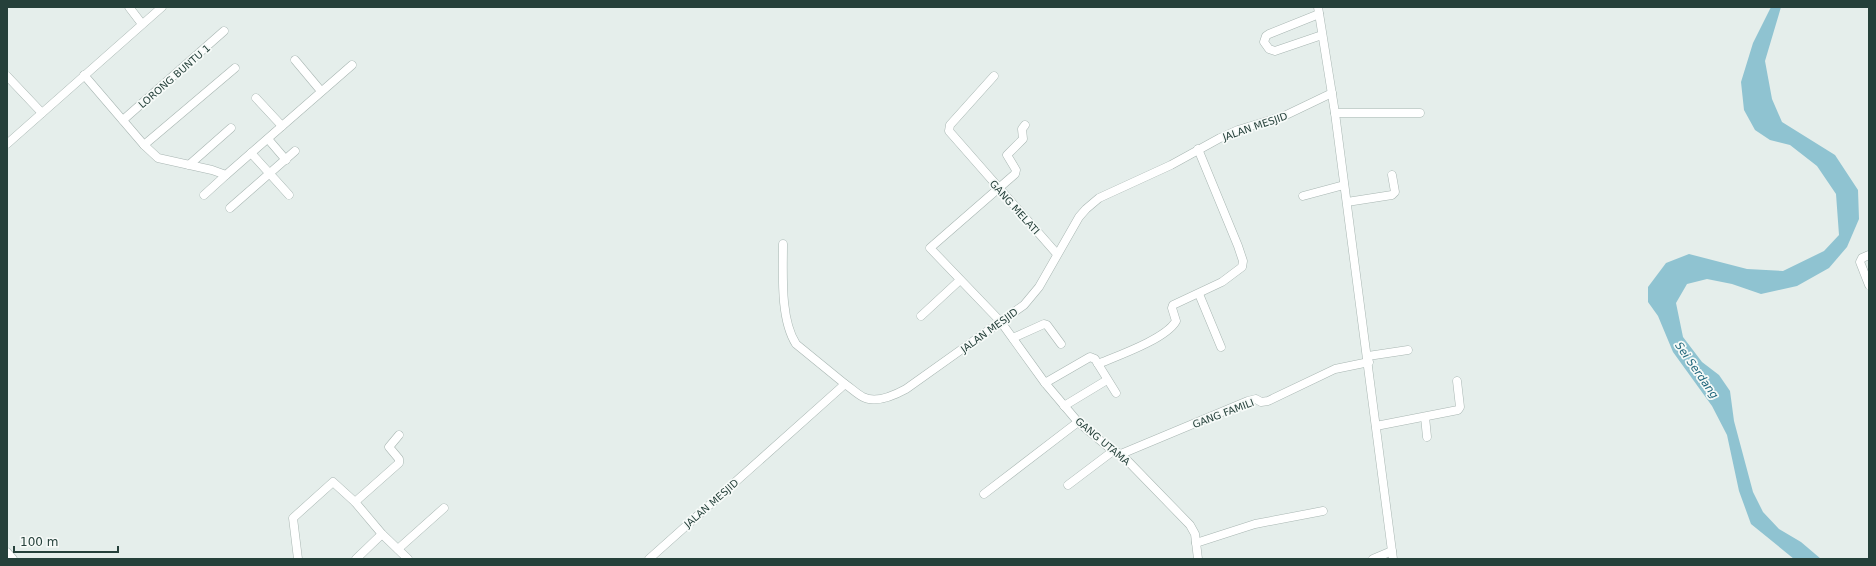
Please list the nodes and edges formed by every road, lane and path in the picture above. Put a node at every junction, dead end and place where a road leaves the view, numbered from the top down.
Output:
1 (129, 7) edge
2 (162, 7) edge
3 (1319, 11) edge
4 (142, 24) junction
5 (224, 31) dead end
6 (1322, 35) junction
7 (295, 60) dead end
8 (352, 65) dead end
9 (234, 68) dead end
10 (84, 75) junction
11 (7, 76) edge
12 (994, 76) dead end
13 (322, 91) junction
14 (1332, 93) junction
15 (256, 98) dead end
16 (42, 113) junction
17 (1335, 113) junction
18 (1420, 113) dead end
19 (123, 120) junction
20 (1025, 125) dead end
21 (282, 126) junction
22 (231, 128) dead end
23 (268, 139) junction
24 (7, 144) edge
25 (144, 145) junction
26 (1198, 149) junction
27 (295, 151) dead end
28 (251, 153) junction
29 (286, 160) junction
30 (189, 165) junction
31 (270, 174) junction
32 (1392, 175) dead end
33 (226, 176) junction
34 (1344, 185) junction
35 (999, 189) junction
36 (204, 194) dead end
37 (289, 195) dead end
38 (1303, 196) dead end
39 (1347, 202) junction
40 (230, 208) dead end
41 (783, 244) dead end
42 (1057, 254) junction
43 (1869, 255) edge
44 (960, 280) junction
45 (1869, 285) edge
46 (1198, 294) junction
47 (921, 316) dead end
48 (1001, 322) junction
49 (1013, 338) junction
50 (1061, 344) dead end
51 (1221, 347) dead end
52 (1408, 350) dead end
53 (1368, 359) junction
54 (1098, 364) junction
55 (1107, 380) junction
56 (1457, 381) dead end
57 (1045, 383) junction
58 (845, 384) junction
59 (1116, 394) dead end
60 (1064, 406) junction
61 (1425, 417) junction
62 (1078, 422) junction
63 (1376, 426) junction
64 (399, 435) dead end
65 (1427, 437) dead end
66 (1117, 452) junction
67 (1068, 485) dead end
68 (984, 494) dead end
69 (355, 502) junction
70 (444, 508) dead end
71 (1323, 511) dead end
72 (382, 534) junction
73 (1196, 543) junction
74 (398, 549) junction
75 (7, 552) edge
76 (1392, 555) edge
77 (13, 559) edge
78 (298, 559) edge
79 (356, 559) edge
80 (408, 559) edge
81 (648, 559) edge
82 (1198, 559) edge
83 (1373, 559) edge

1 - 4 street
2 - 4 street
3 - 6 street
3 - 6 street
4 - 10 street
5 - 19 street, LORONG BUNTU 1
6 - 14 street
7 - 13 street
8 - 13 street
9 - 25 street
10 - 16 street
10 - 19 street
11 - 16 street
12 - 35 street, GANG MELATI
13 - 21 street
14 - 17 street
14 - 26 street, JALAN MESJID
15 - 21 street
16 - 24 street
17 - 18 street
17 - 34 street
19 - 25 street
20 - 35 street
21 - 23 street
22 - 30 street
23 - 28 street
23 - 29 street
25 - 30 street
26 - 42 street, JALAN MESJID
26 - 46 street
27 - 29 street
28 - 31 street
28 - 33 street
29 - 31 street
30 - 33 street
31 - 37 street
31 - 40 street
32 - 39 street
33 - 36 street
34 - 38 street
34 - 39 street
35 - 42 street, GANG MELATI
35 - 44 street, GANG UTAMA
39 - 53 street
41 - 58 street
42 - 48 street, JALAN MESJID
43 - 45 street
44 - 47 street
44 - 48 street, GANG UTAMA
46 - 51 street
46 - 54 street
48 - 49 street, GANG UTAMA
48 - 58 street, JALAN MESJID
49 - 50 street
49 - 57 street, GANG UTAMA
52 - 53 street, GANG FAMILI
53 - 63 street
53 - 66 street, GANG FAMILI
54 - 55 street
54 - 57 street
55 - 59 street
55 - 60 street
56 - 61 street
57 - 60 street, GANG UTAMA
58 - 81 street, JALAN MESJID
60 - 62 street, GANG UTAMA
61 - 63 street
61 - 65 street
62 - 66 street, GANG UTAMA
62 - 68 street
63 - 76 street
64 - 69 street
66 - 67 street, GANG FAMILI
66 - 73 street, GANG UTAMA
69 - 72 street
69 - 78 street
70 - 74 street
71 - 73 street
72 - 74 street
72 - 79 street
73 - 82 street, GANG UTAMA
74 - 80 street
75 - 77 street
76 - 83 street

